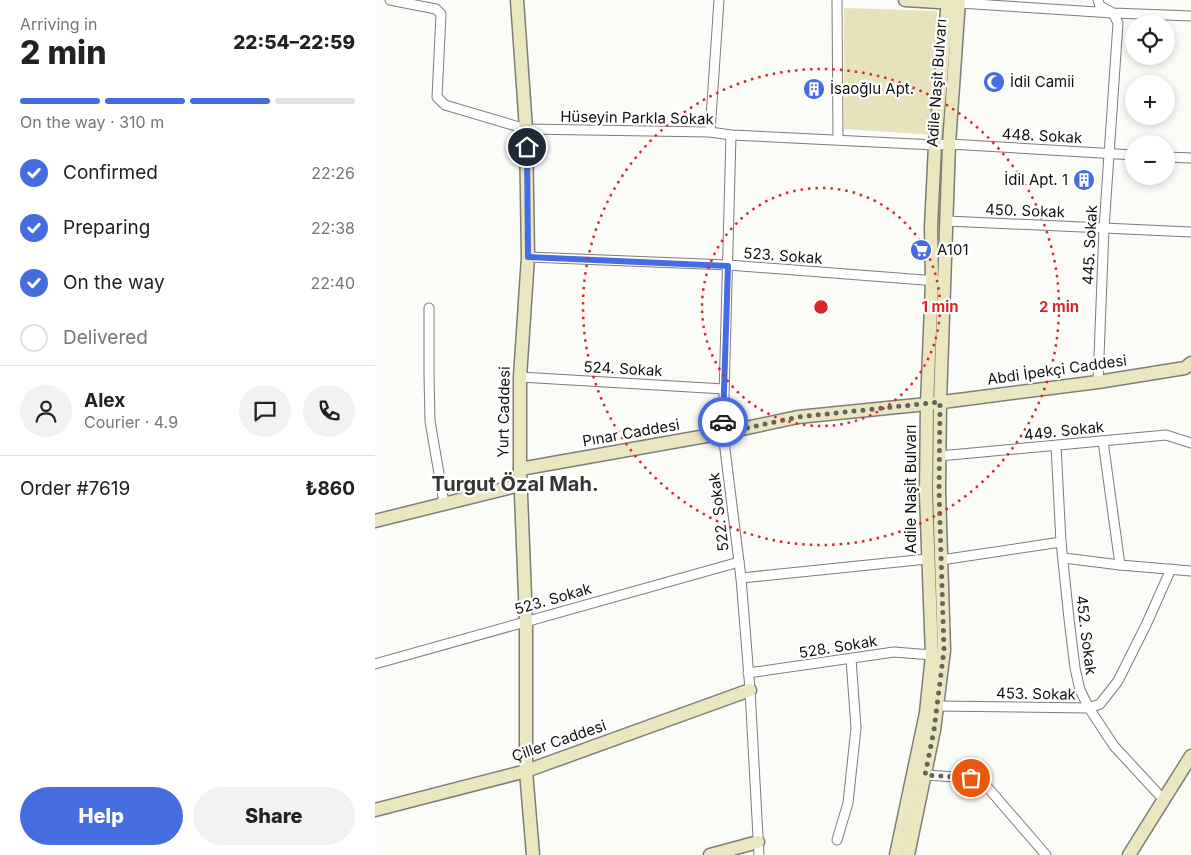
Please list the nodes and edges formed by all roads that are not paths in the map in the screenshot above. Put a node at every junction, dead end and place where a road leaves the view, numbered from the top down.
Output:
1 (390, 0) edge
2 (517, 0) edge
3 (719, 0) edge
4 (837, 0) edge
5 (905, 0) edge
6 (1098, 0) edge
7 (954, 1) edge
8 (1113, 13) junction
9 (1191, 16) edge
10 (527, 129) junction
11 (710, 132) junction
12 (731, 135) junction
13 (837, 139) junction
14 (949, 144) junction
15 (935, 145) junction
16 (1110, 154) junction
17 (1125, 155) edge
18 (1175, 157) edge
19 (1191, 158) edge
20 (947, 221) junction
21 (1103, 228) junction
22 (1191, 232) edge
23 (528, 257) junction
24 (728, 266) junction
25 (932, 281) junction
26 (946, 281) junction
27 (429, 308) dead end
28 (1189, 368) edge
29 (520, 377) junction
30 (1098, 382) junction
31 (724, 389) junction
32 (940, 402) junction
33 (927, 404) junction
34 (723, 433) junction
35 (1103, 442) junction
36 (1191, 443) edge
37 (1056, 446) junction
38 (939, 456) junction
39 (519, 469) junction
40 (520, 485) junction
41 (444, 503) junction
42 (375, 521) edge
43 (1061, 542) junction
44 (927, 558) junction
45 (1064, 558) junction
46 (941, 560) junction
47 (739, 562) junction
48 (1120, 565) junction
49 (1171, 569) junction
50 (1191, 571) edge
51 (741, 578) junction
52 (526, 621) junction
53 (932, 655) junction
54 (851, 659) junction
55 (375, 664) edge
56 (748, 674) junction
57 (750, 690) junction
58 (937, 706) junction
59 (1089, 708) junction
60 (1190, 762) edge
61 (526, 771) junction
62 (925, 775) junction
63 (1163, 799) junction
64 (375, 810) edge
65 (837, 840) dead end
66 (758, 842) junction
67 (533, 855) edge
68 (710, 855) edge
69 (759, 855) edge
70 (896, 855) edge
71 (908, 855) edge
72 (1047, 855) edge
73 (1129, 855) edge

1 - 10 street, Hüseyin Parkla Sokak
2 - 10 street, Yurt Caddesi
3 - 11 street
4 - 13 street
5 - 7 street
6 - 8 street
7 - 8 street
7 - 14 street, Adile Naşit Bulvarı
7 - 15 street, Adile Naşit Bulvarı
8 - 9 street
8 - 16 street, 445. Sokak
10 - 11 street, Hüseyin Parkla Sokak
10 - 23 street, Yurt Caddesi
11 - 12 street, Hüseyin Parkla Sokak
12 - 13 street, Hüseyin Parkla Sokak
12 - 24 street, 522. Sokak
13 - 15 street, Hüseyin Parkla Sokak
14 - 15 street, Hüseyin Parkla Sokak
14 - 16 street, 448. Sokak
14 - 20 street, Adile Naşit Bulvarı
15 - 25 street, Adile Naşit Bulvarı
16 - 17 street, 448. Sokak
16 - 21 street, 445. Sokak
18 - 19 street
20 - 21 street, 450. Sokak
20 - 26 street, Adile Naşit Bulvarı
21 - 22 street, 450. Sokak
21 - 30 street, 445. Sokak
23 - 24 street, 523. Sokak
23 - 29 street, Yurt Caddesi
24 - 25 street, 523. Sokak
24 - 31 street, 522. Sokak
25 - 26 street, 523. Sokak
25 - 33 street, Adile Naşit Bulvarı
26 - 32 street, Adile Naşit Bulvarı
27 - 41 street
28 - 30 street, Abdi İpekçi Caddesi
29 - 31 street, 524. Sokak
29 - 39 street, Yurt Caddesi
30 - 32 street, Abdi İpekçi Caddesi
31 - 34 street, 522. Sokak
32 - 33 street, Abdi İpekçi Caddesi
32 - 38 street, Adile Naşit Bulvarı
33 - 34 street, Pınar Caddesi
33 - 44 street, Adile Naşit Bulvarı
34 - 39 street, Pınar Caddesi
34 - 47 street, 522. Sokak
35 - 36 street, 449. Sokak
35 - 37 street, 449. Sokak
35 - 48 street
37 - 38 street, 449. Sokak
37 - 43 street, 452. Sokak
38 - 46 street, Adile Naşit Bulvarı
39 - 40 street, Yurt Caddesi
40 - 41 street
40 - 52 street, Yurt Caddesi
41 - 42 street
43 - 45 street, 452. Sokak
43 - 46 street
44 - 51 street
44 - 53 street, Adile Naşit Bulvarı
45 - 48 street
45 - 59 street, 452. Sokak
46 - 58 street, Adile Naşit Bulvarı
47 - 51 street, 522. Sokak
47 - 52 street, 523. Sokak
48 - 49 street
49 - 50 street
49 - 59 street, 453. Sokak
51 - 56 street, 522. Sokak
52 - 55 street, 523. Sokak
52 - 61 street, Yurt Caddesi
53 - 54 street, 528. Sokak
53 - 70 street, Adile Naşit Bulvarı
54 - 56 street, 528. Sokak
54 - 65 street
56 - 57 street, 522. Sokak
57 - 61 street, Çiller Caddesi
57 - 66 street, 522. Sokak
58 - 59 street, 453. Sokak
58 - 62 street, Adile Naşit Bulvarı
59 - 63 street, 452. Sokak
60 - 63 street
61 - 64 street, Çiller Caddesi
61 - 67 street, Yurt Caddesi
62 - 71 street, Adile Naşit Bulvarı
62 - 72 street
63 - 73 street
66 - 68 street
66 - 69 street, 522. Sokak

